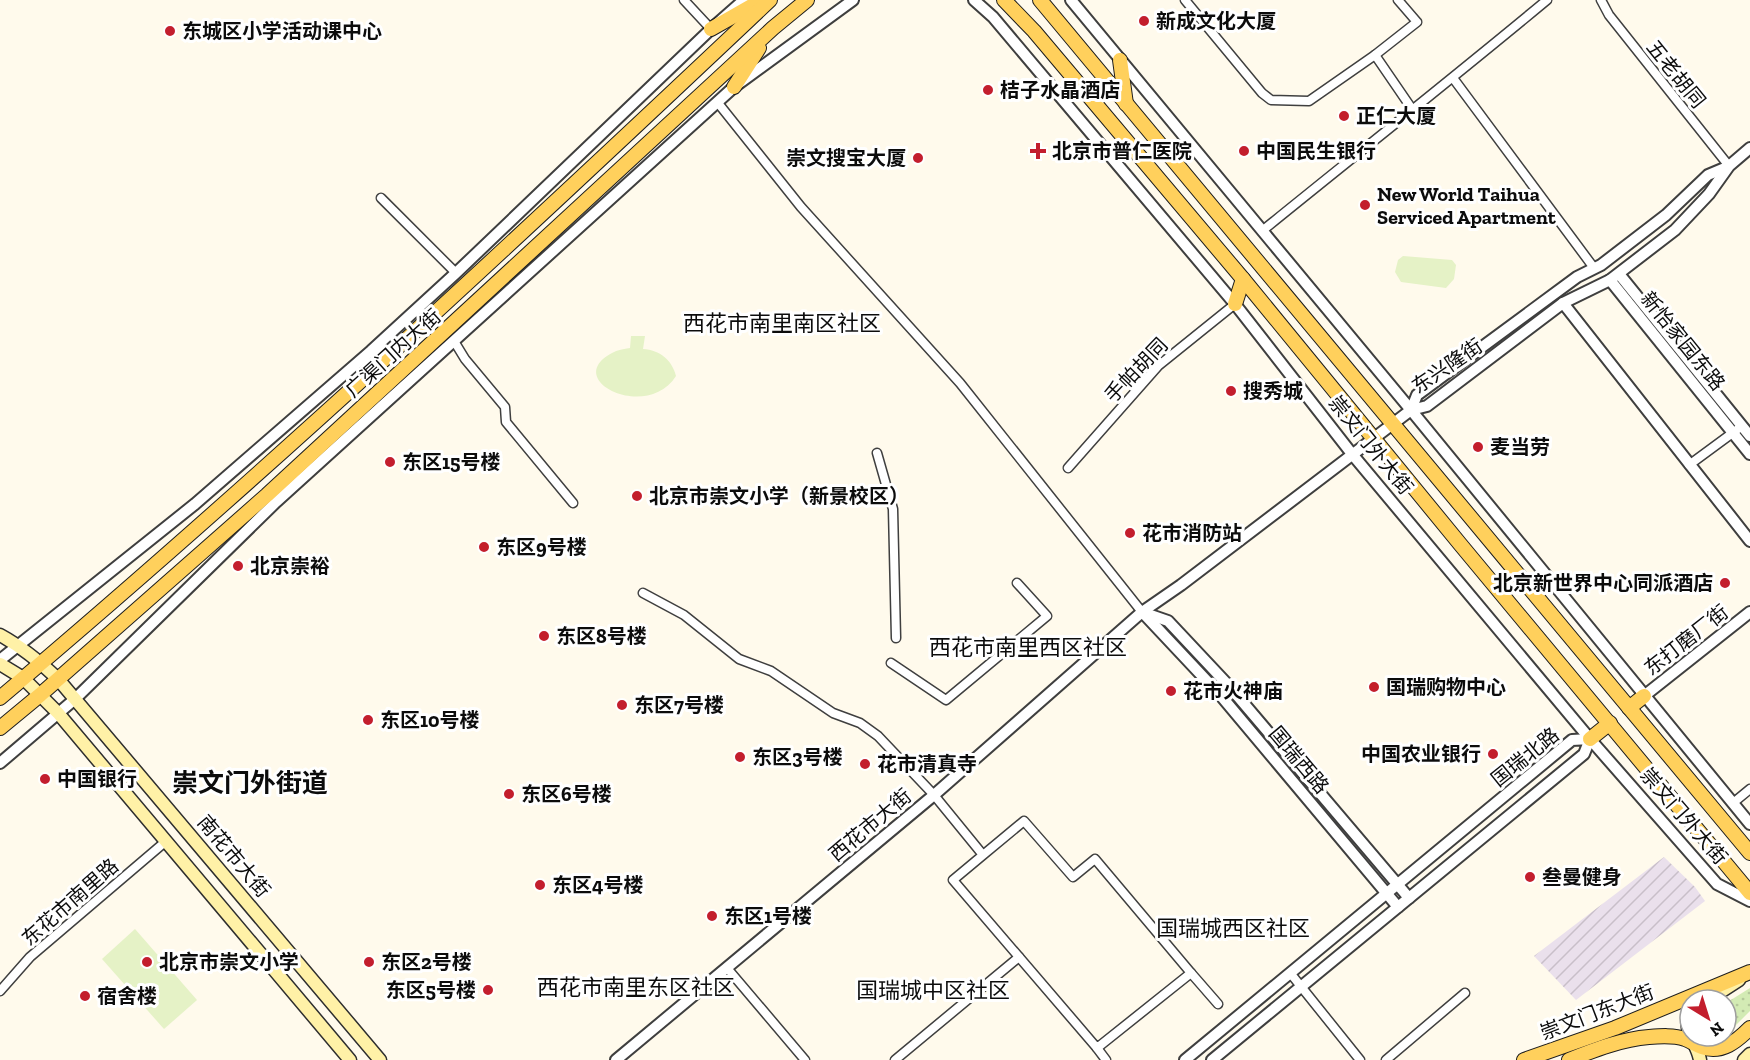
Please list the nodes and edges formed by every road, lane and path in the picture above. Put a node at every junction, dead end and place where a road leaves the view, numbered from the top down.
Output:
1 (684, 0) edge
2 (744, 0) edge
3 (762, 0) edge
4 (770, 0) edge
5 (807, 0) edge
6 (853, 0) edge
7 (974, 0) edge
8 (1004, 0) edge
9 (1040, 0) edge
10 (1071, 0) edge
11 (1185, 0) edge
12 (1398, 0) edge
13 (1547, 0) edge
14 (1601, 0) edge
15 (773, 28) junction
16 (711, 29) junction
17 (1375, 55) junction
18 (1120, 60) junction
19 (1454, 78) junction
20 (734, 87) junction
21 (718, 103) junction
22 (1127, 106) junction
23 (1412, 109) junction
24 (1750, 148) edge
25 (1729, 166) junction
26 (381, 198) dead end
27 (1262, 231) junction
28 (1594, 268) junction
29 (456, 273) junction
30 (1615, 277) junction
31 (1243, 279) junction
32 (1563, 303) junction
33 (1235, 304) junction
34 (454, 341) junction
35 (1411, 410) junction
36 (1393, 424) junction
37 (1738, 429) junction
38 (1750, 436) edge
39 (1374, 439) junction
40 (877, 453) dead end
41 (1352, 454) junction
42 (1750, 454) edge
43 (1689, 465) junction
44 (1068, 468) dead end
45 (573, 503) dead end
46 (1750, 541) edge
47 (1017, 583) dead end
48 (643, 593) dead end
49 (1142, 612) junction
50 (1750, 612) edge
51 (0, 635) edge
52 (896, 639) dead end
53 (18, 645) junction
54 (0, 662) edge
55 (41, 663) junction
56 (891, 663) dead end
57 (23, 678) junction
58 (58, 679) junction
59 (40, 695) junction
60 (1644, 696) junction
61 (0, 698) edge
62 (75, 699) junction
63 (1629, 708) junction
64 (58, 713) junction
65 (1610, 723) junction
66 (0, 728) edge
67 (1590, 739) junction
68 (0, 764) edge
69 (1750, 789) edge
70 (934, 795) junction
71 (1733, 803) junction
72 (1750, 824) edge
73 (165, 842) junction
74 (1750, 853) edge
75 (983, 855) junction
76 (1398, 884) junction
77 (1750, 893) edge
78 (1387, 894) junction
79 (1409, 898) junction
80 (1750, 901) edge
81 (1398, 907) junction
82 (1019, 957) junction
83 (726, 968) junction
84 (1750, 972) edge
85 (1191, 974) junction
86 (1291, 974) dead end
87 (1301, 987) junction
88 (1726, 988) edge
89 (0, 991) edge
90 (1466, 993) dead end
91 (1218, 1004) dead end
92 (1750, 1028) edge
93 (1678, 1037) edge
94 (1738, 1039) edge
95 (1097, 1048) junction
96 (1706, 1048) edge
97 (1724, 1048) edge
98 (1750, 1054) edge
99 (350, 1060) edge
100 (380, 1060) edge
101 (616, 1060) edge
102 (806, 1060) edge
103 (895, 1060) edge
104 (1107, 1060) edge
105 (1185, 1060) edge
106 (1212, 1060) edge
107 (1360, 1060) edge
108 (1386, 1060) edge
109 (1524, 1060) edge
110 (1569, 1060) edge
111 (1744, 1060) edge

1 - 16 street
2 - 16 street, 广渠门内大街
3 - 16 main road
4 - 55 main road, 广渠门内大街
5 - 15 main road, 广渠门内大街
6 - 20 street, 广渠门内大街
7 - 33 street, 崇文门外大街
8 - 31 main road, 崇文门外大街
9 - 22 main road, 崇文门外大街
10 - 18 street
11 - 17 street
12 - 17 street
13 - 19 street
14 - 25 street, 五老胡同
15 - 20 main road
15 - 58 main road, 广渠门内大街
16 - 29 street, 广渠门内大街
17 - 23 street
18 - 22 main road
18 - 27 street
19 - 23 street
19 - 28 street
20 - 21 street, 广渠门内大街
21 - 34 street, 广渠门内大街
21 - 49 street
22 - 36 main road, 崇文门外大街
23 - 27 street
24 - 25 street, 东兴隆街
25 - 28 street, 东兴隆街
25 - 30 street, 东兴隆街
26 - 29 street
27 - 35 street
28 - 35 street, 东兴隆街
29 - 53 street, 广渠门内大街
30 - 32 street, 东兴隆街
30 - 37 street, 新怡家园东路
31 - 33 main road
31 - 39 main road, 崇文门外大街
32 - 35 street, 东兴隆街
32 - 43 street
33 - 41 street, 崇文门外大街
33 - 44 street, 手帕胡同
34 - 45 street
34 - 62 street, 广渠门内大街
35 - 36 street, 西花市大街
35 - 60 street
36 - 39 street, 西花市大街
36 - 63 main road, 崇文门外大街
37 - 38 street, 新怡家园东路
37 - 42 street, 新怡家园东路
37 - 43 street
39 - 41 street, 西花市大街
39 - 65 main road, 崇文门外大街
40 - 52 street
41 - 49 street, 西花市大街
41 - 67 street, 崇文门外大街
43 - 46 street
47 - 56 street
48 - 70 street
49 - 70 street, 西花市大街
49 - 76 street, 国瑞西路
49 - 78 street, 国瑞西路
50 - 60 street, 东打磨厂街
51 - 53 main road, 南花市大街
53 - 54 street, 广渠门内大街
53 - 55 main road, 南花市大街
54 - 57 main road
55 - 57 main road, 广渠门内大街
55 - 58 main road, 南花市大街
57 - 59 main road
57 - 61 main road, 广渠门内大街
58 - 59 main road, 广渠门内大街
58 - 62 main road, 南花市大街
59 - 64 main road
59 - 66 main road, 广渠门内大街
60 - 63 main road
60 - 71 street
62 - 64 street, 广渠门内大街
62 - 100 main road, 南花市大街
63 - 74 main road, 崇文门外大街
64 - 68 street, 广渠门内大街
64 - 73 main road
65 - 67 main road
65 - 77 main road, 崇文门外大街
67 - 76 street, 国瑞北路
67 - 79 street, 国瑞北路
67 - 80 street, 崇文门外大街
69 - 71 street
70 - 75 street
70 - 83 street, 西花市大街
71 - 72 street
73 - 89 street, 东花市南里路
73 - 99 main road
75 - 82 street
75 - 85 street
76 - 78 street, 国瑞北路
76 - 79 street, 国瑞西路
78 - 81 street, 国瑞西路
78 - 105 street, 国瑞北路
79 - 81 street, 国瑞北路
81 - 87 street, 国瑞北路
82 - 95 street
82 - 103 street
83 - 101 street, 西花市大街
83 - 102 street
84 - 88 main road, 崇文门东大街
84 - 109 main road, 崇文门东大街
85 - 91 street
85 - 95 street
86 - 87 street
87 - 106 street, 国瑞北路
87 - 107 street
90 - 108 street
92 - 94 main road, 崇文门东大街
93 - 110 main road, 崇文门东大街
95 - 104 street
96 - 97 main road, 崇文门东大街
98 - 111 main road

